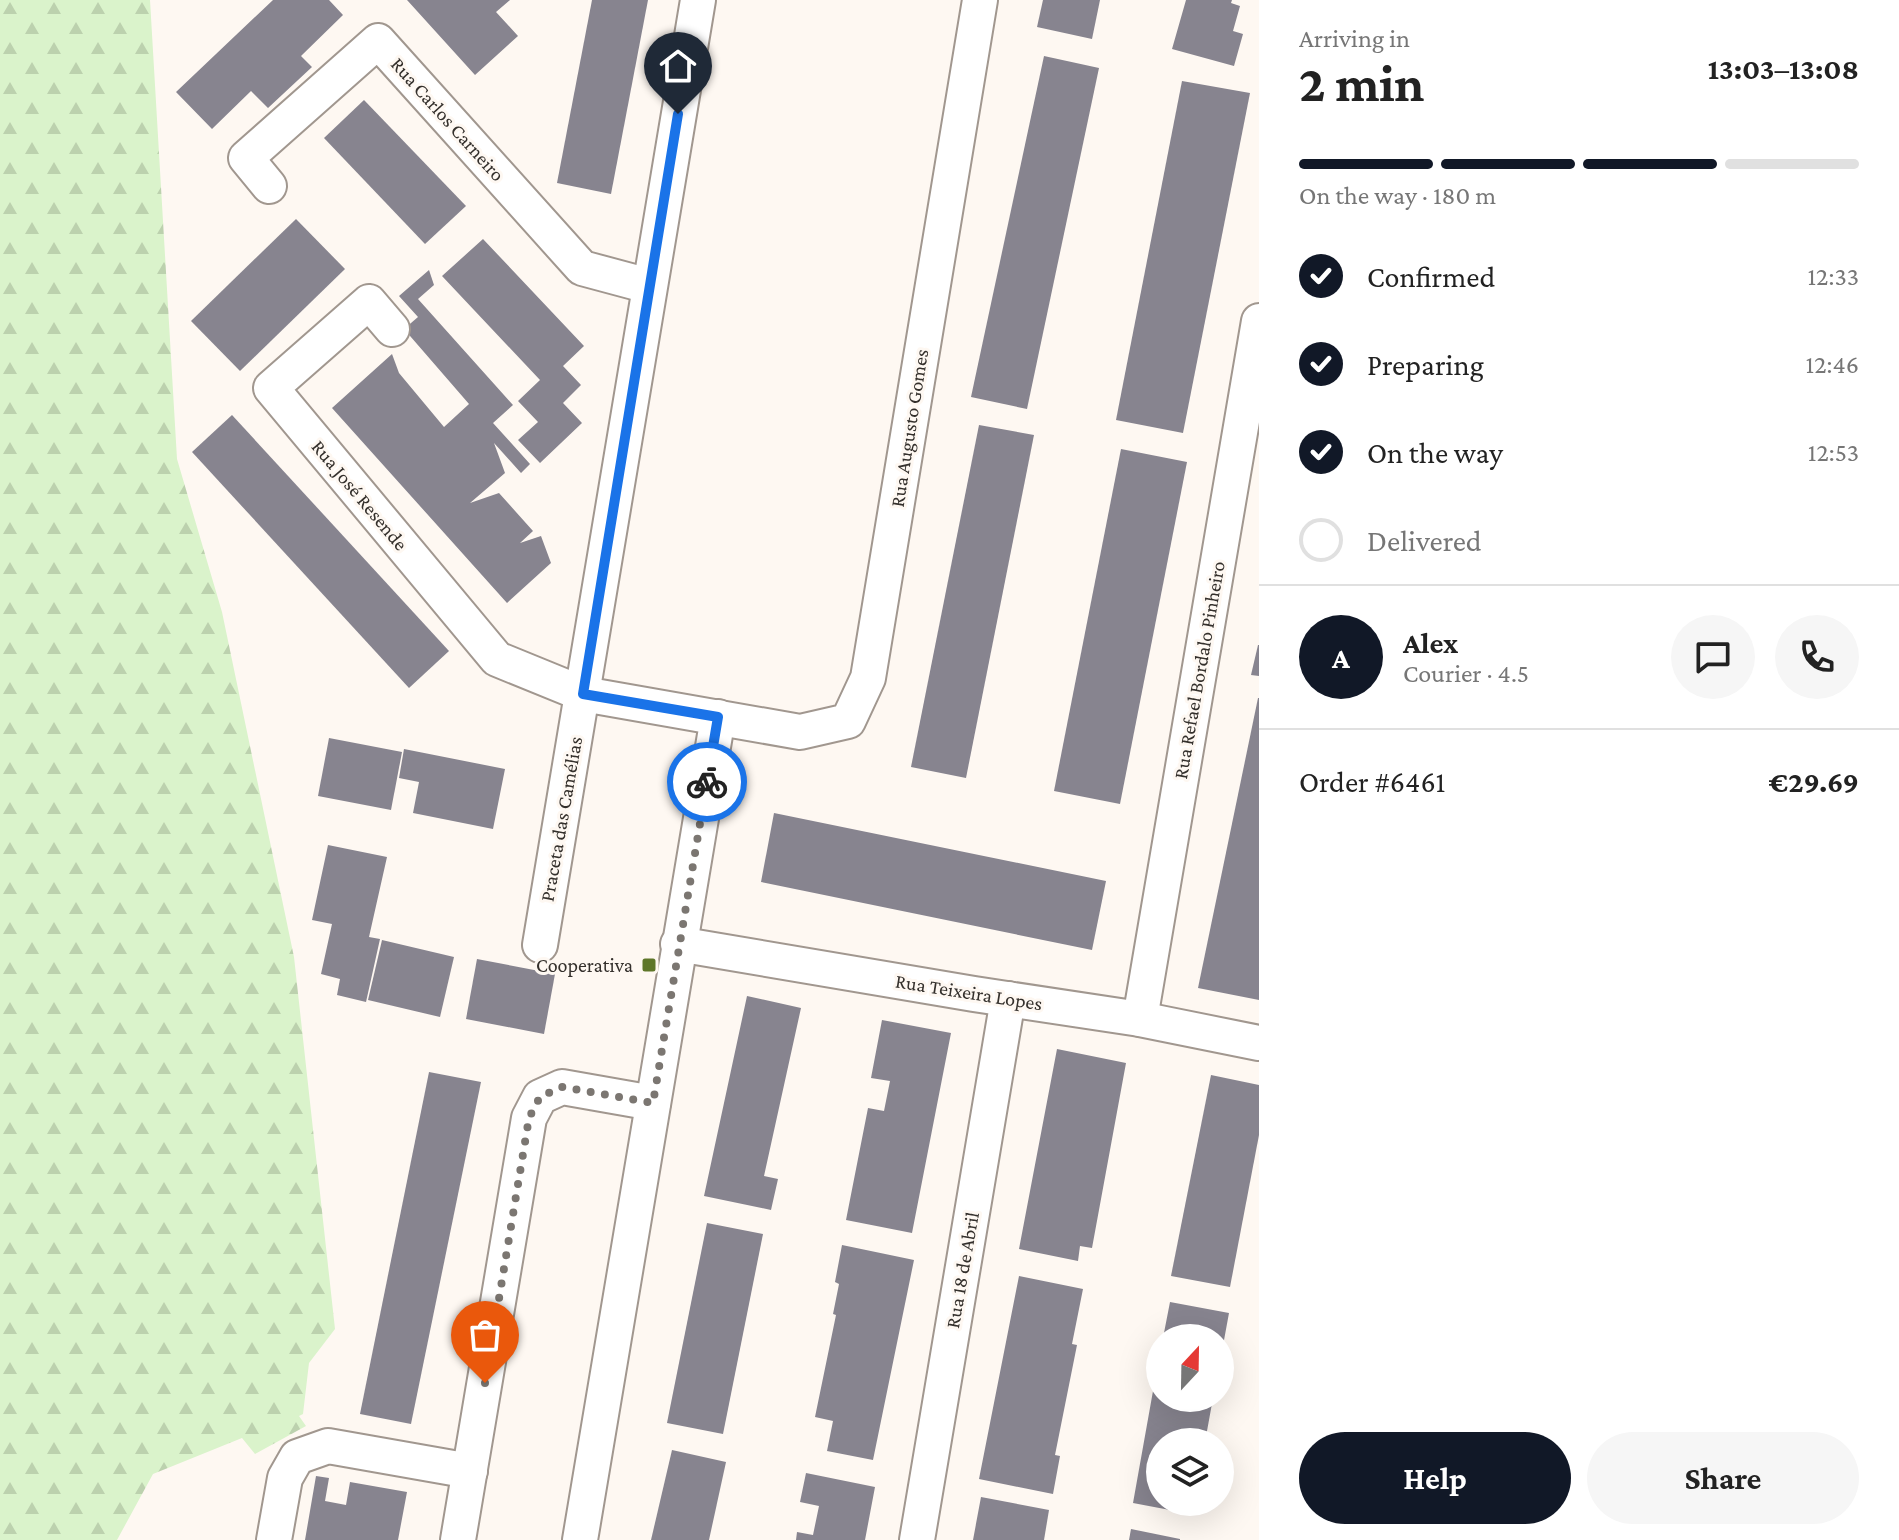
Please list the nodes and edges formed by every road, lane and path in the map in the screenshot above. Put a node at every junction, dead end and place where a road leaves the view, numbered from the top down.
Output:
1 (698, 0) edge
2 (980, 0) edge
3 (269, 186) dead end
4 (649, 286) junction
5 (1259, 321) edge
6 (392, 329) dead end
7 (583, 694) junction
8 (718, 717) junction
9 (678, 944) junction
10 (540, 945) dead end
11 (1008, 999) junction
12 (1140, 1019) junction
13 (1259, 1043) edge
14 (653, 1103) junction
15 (470, 1471) junction
16 (274, 1540) edge
17 (458, 1540) edge
18 (580, 1540) edge
19 (917, 1540) edge

1 - 4 street, Praceta das Camélias
2 - 8 street, Rua Augusto Gomes
3 - 4 street, Rua Carlos Carneiro
4 - 7 street, Praceta das Camélias
5 - 12 street, Rua Refael Bordalo Pinheiro
6 - 7 street, Rua José Resende
7 - 8 street
7 - 10 street, Praceta das Camélias
8 - 9 street
9 - 11 street, Rua Teixeira Lopes
9 - 14 street
11 - 12 street, Rua Teixeira Lopes
11 - 19 street, Rua 18 de Abril
12 - 13 street, Rua Teixeira Lopes
14 - 15 street
14 - 18 street
15 - 16 street
15 - 17 street

